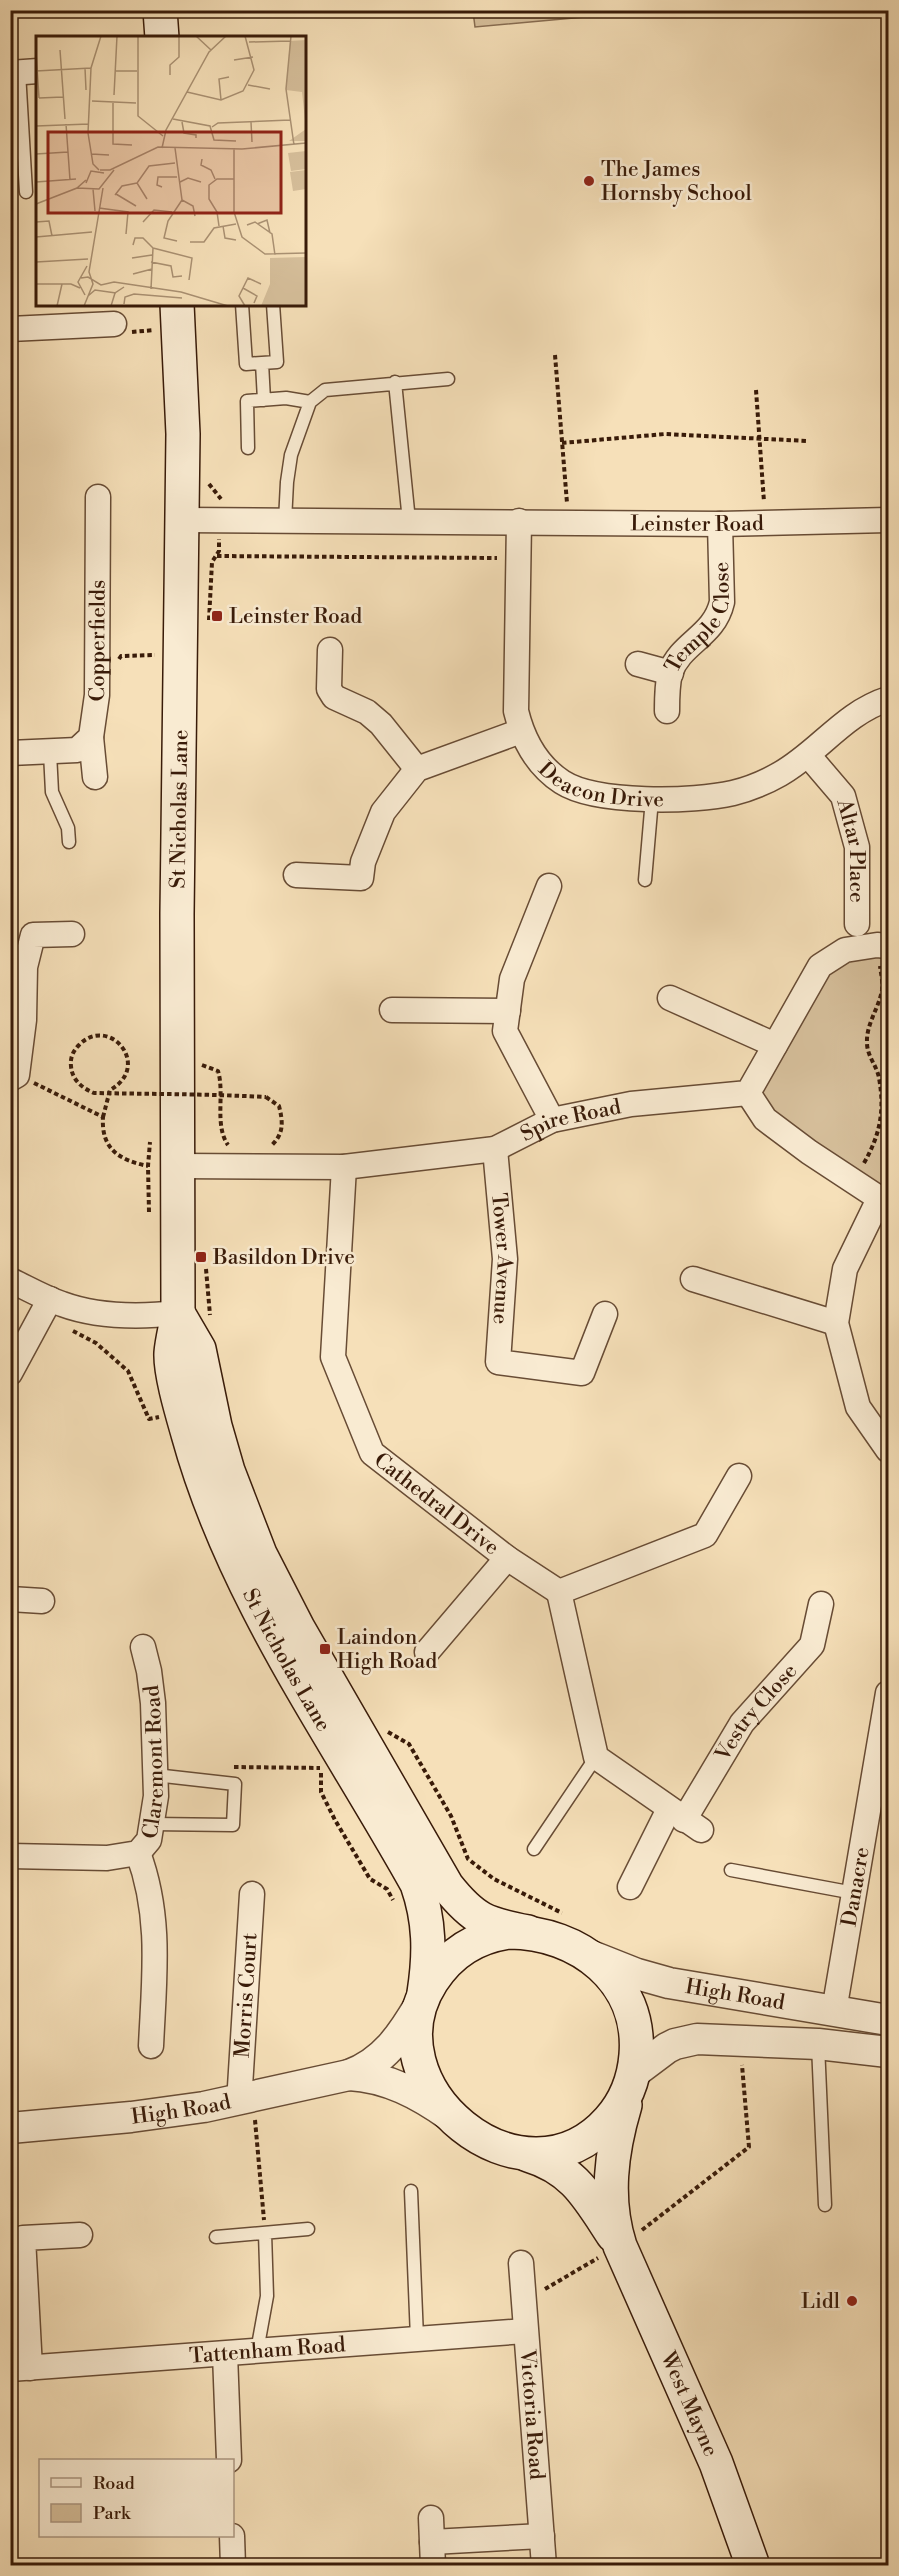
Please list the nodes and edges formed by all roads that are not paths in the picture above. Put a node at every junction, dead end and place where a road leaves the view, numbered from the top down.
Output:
1 (160, 10) edge
2 (162, 36) edge
3 (22, 72) edge
4 (26, 192) dead end
5 (177, 306) edge
6 (242, 306) edge
7 (273, 306) edge
8 (114, 324) dead end
9 (10, 329) edge
10 (262, 363) junction
11 (448, 379) dead end
12 (395, 382) junction
13 (264, 400) junction
14 (310, 402) junction
15 (248, 448) dead end
16 (98, 497) dead end
17 (183, 520) junction
18 (888, 520) edge
19 (285, 521) junction
20 (409, 521) junction
21 (519, 521) junction
22 (720, 524) junction
23 (330, 650) dead end
24 (638, 664) dead end
25 (670, 673) junction
26 (888, 699) edge
27 (667, 711) dead end
28 (521, 731) junction
29 (92, 737) junction
30 (10, 753) edge
31 (50, 753) junction
32 (808, 755) junction
33 (417, 769) junction
34 (95, 777) dead end
35 (652, 799) junction
36 (69, 842) dead end
37 (296, 875) dead end
38 (645, 880) dead end
39 (549, 886) dead end
40 (857, 924) dead end
41 (72, 934) dead end
42 (882, 946) edge
43 (670, 998) dead end
44 (392, 1010) dead end
45 (508, 1011) junction
46 (775, 1045) junction
47 (14, 1077) edge
48 (748, 1093) junction
49 (552, 1120) junction
50 (495, 1149) junction
51 (163, 1166) junction
52 (344, 1167) junction
53 (884, 1201) edge
54 (10, 1280) edge
55 (693, 1280) dead end
56 (46, 1306) junction
57 (178, 1313) junction
58 (605, 1314) dead end
59 (836, 1323) junction
60 (10, 1373) edge
61 (888, 1450) edge
62 (739, 1476) dead end
63 (507, 1558) junction
64 (559, 1592) junction
65 (10, 1599) edge
66 (42, 1601) dead end
67 (821, 1604) dead end
68 (143, 1647) dead end
69 (427, 1652) dead end
70 (888, 1693) edge
71 (596, 1757) junction
72 (155, 1774) junction
73 (684, 1820) junction
74 (152, 1824) junction
75 (534, 1849) dead end
76 (138, 1853) junction
77 (10, 1856) edge
78 (731, 1870) dead end
79 (630, 1887) dead end
80 (252, 1893) dead end
81 (854, 1893) junction
82 (528, 1932) junction
83 (586, 1953) junction
84 (422, 1999) junction
85 (834, 2011) junction
86 (888, 2020) edge
87 (818, 2044) junction
88 (151, 2046) dead end
89 (888, 2052) edge
90 (349, 2075) junction
91 (633, 2078) junction
92 (248, 2098) junction
93 (452, 2117) junction
94 (10, 2128) edge
95 (528, 2155) junction
96 (411, 2191) dead end
97 (825, 2205) dead end
98 (308, 2229) dead end
99 (265, 2233) junction
100 (80, 2235) dead end
101 (216, 2237) dead end
102 (620, 2246) junction
103 (521, 2263) dead end
104 (525, 2331) junction
105 (417, 2338) junction
106 (257, 2351) junction
107 (225, 2354) junction
108 (20, 2368) edge
109 (229, 2459) edge
110 (431, 2518) dead end
111 (542, 2536) junction
112 (232, 2537) edge
113 (433, 2554) edge
114 (233, 2565) edge
115 (544, 2565) edge
116 (753, 2565) edge

1 - 2 main road
3 - 4 lane
5 - 17 main road, St Nicholas Lane
6 - 10 lane
7 - 10 lane
8 - 9 street
10 - 13 lane
11 - 12 lane
12 - 14 lane
12 - 20 lane
13 - 14 lane
13 - 15 lane
14 - 19 lane
16 - 29 street, Copperfields
17 - 19 street, Leinster Road
17 - 51 main road, St Nicholas Lane
18 - 22 street, Leinster Road
19 - 20 street, Leinster Road
20 - 21 street, Leinster Road
21 - 22 street, Leinster Road
21 - 28 street, Deacon Drive
22 - 25 street, Temple Close
23 - 33 street
24 - 25 street
25 - 27 street, Temple Close
26 - 32 street, Deacon Drive
28 - 33 street
28 - 35 street, Deacon Drive
29 - 31 street
29 - 34 street, Copperfields
30 - 31 street
31 - 36 lane
32 - 35 street, Deacon Drive
32 - 40 street, Altar Place
33 - 37 street
35 - 38 lane
39 - 45 street
41 - 47 street
42 - 46 street
43 - 46 street
44 - 45 street
45 - 49 street
46 - 48 street
48 - 49 street, Spire Road
48 - 53 street
49 - 50 street, Spire Road
50 - 52 street, Spire Road
50 - 58 street, Tower Avenue
51 - 52 street, Spire Road
51 - 57 main road, St Nicholas Lane
52 - 63 street, Cathedral Drive
53 - 59 street
54 - 56 street
55 - 59 street
56 - 57 street
56 - 60 street
57 - 82 main road, St Nicholas Lane
57 - 84 main road, St Nicholas Lane
59 - 61 street
62 - 64 street
63 - 64 street, Cathedral Drive
63 - 69 street
64 - 71 street
65 - 66 street
67 - 73 street, Vestry Close
68 - 72 street, Claremont Road
70 - 81 street, Danacre
71 - 73 street
71 - 75 lane
72 - 74 street, Claremont Road
72 - 74 lane
73 - 79 street, Vestry Close
74 - 76 street, Claremont Road
76 - 77 street, Claremont Road
76 - 88 street
78 - 81 lane
80 - 92 street, Morris Court
81 - 85 street, Danacre
82 - 83 main road, St Nicholas Lane
82 - 84 main road
83 - 85 street, High Road
83 - 91 main road, St Nicholas Lane
84 - 90 street, High Road
84 - 93 main road, St Nicholas Lane
85 - 86 street, High Road
87 - 89 street, High Road
87 - 91 street, High Road
87 - 97 lane
90 - 92 street, High Road
90 - 93 street, High Road
91 - 95 main road
91 - 102 main road, West Mayne
92 - 94 street, High Road
93 - 95 main road, West Mayne
95 - 102 main road, West Mayne
96 - 105 lane
98 - 99 lane
99 - 101 lane
99 - 106 lane
100 - 108 street
102 - 116 main road, West Mayne
103 - 104 street, Victoria Road
104 - 105 street, Tattenham Road
104 - 111 street, Victoria Road
105 - 106 street, Tattenham Road
106 - 107 street, Tattenham Road
107 - 108 street, Tattenham Road
107 - 109 street
110 - 113 street
111 - 113 street
111 - 115 street, Victoria Road
112 - 114 street

